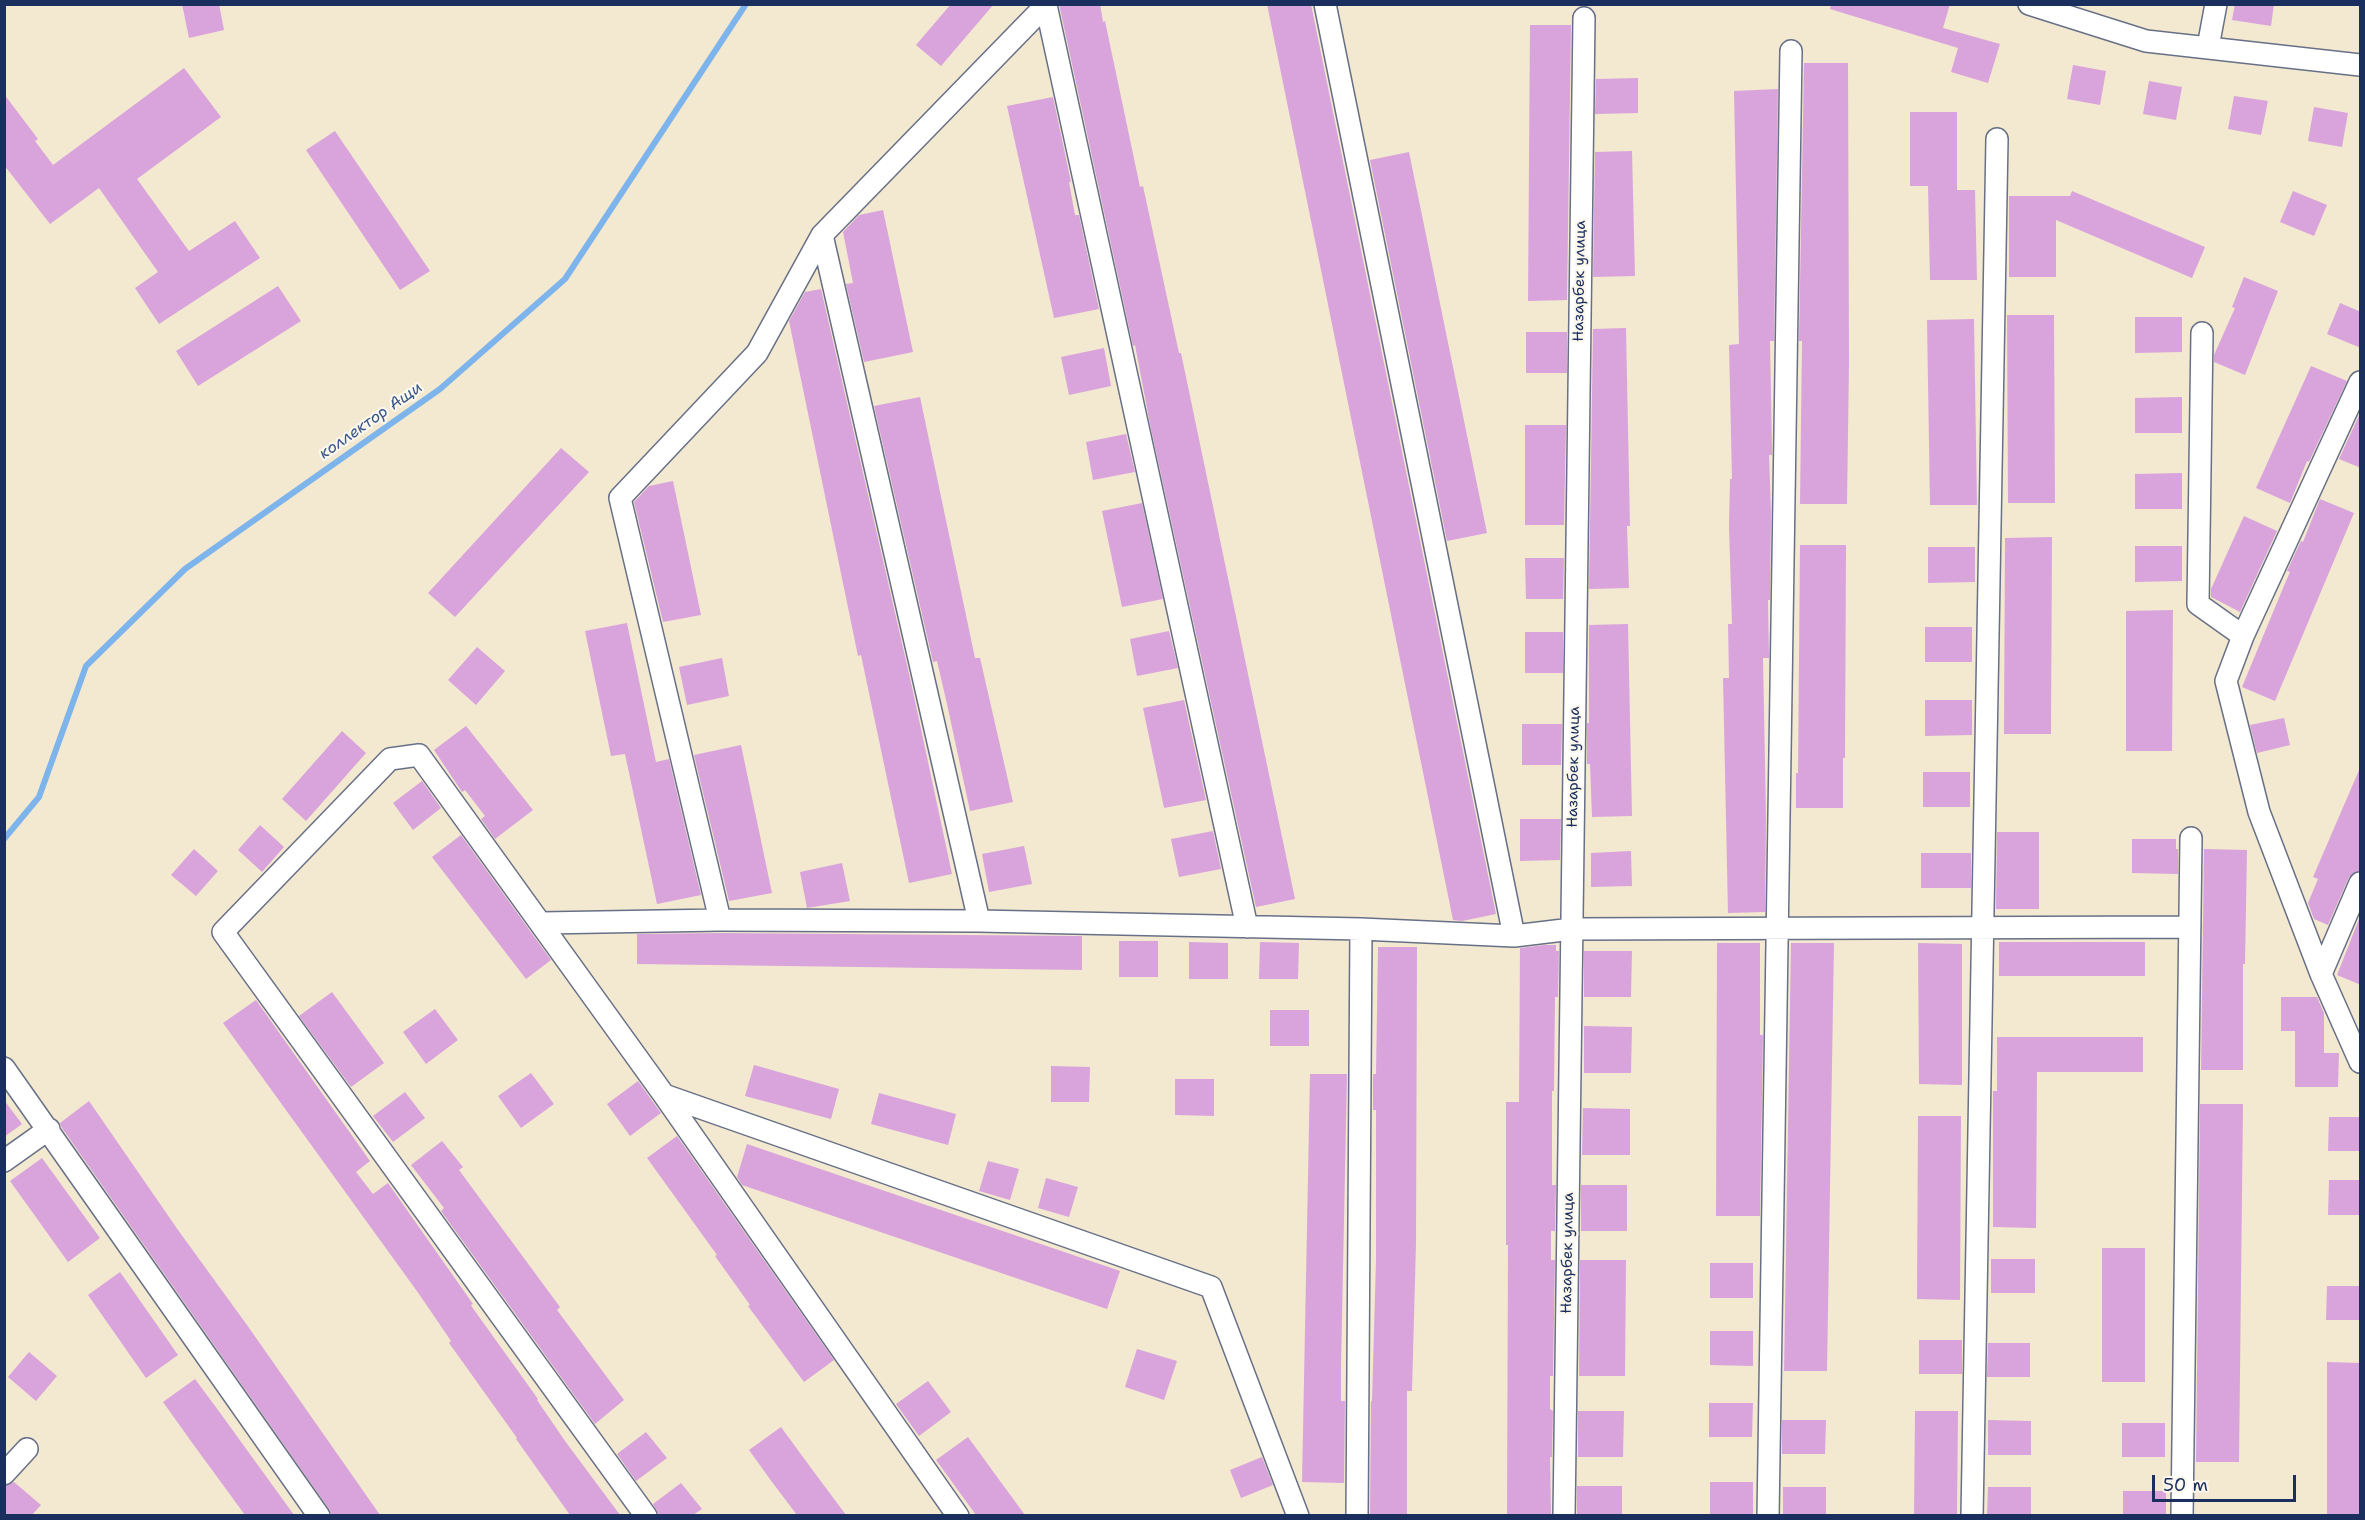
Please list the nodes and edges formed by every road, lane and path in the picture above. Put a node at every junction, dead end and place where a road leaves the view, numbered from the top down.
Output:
1 (1325, 4) edge
2 (2029, 4) edge
3 (2216, 4) edge
4 (1584, 18) dead end
5 (2208, 47) junction
6 (1791, 51) dead end
7 (2361, 64) edge
8 (1997, 139) dead end
9 (822, 235) junction
10 (2202, 333) dead end
11 (2361, 382) edge
12 (2243, 636) junction
13 (2191, 838) dead end
14 (2361, 883) edge
15 (720, 920) junction
16 (979, 921) junction
17 (542, 923) junction
18 (1247, 927) junction
19 (1779, 927) junction
20 (2190, 927) junction
21 (1361, 929) junction
22 (1572, 929) junction
23 (1983, 929) junction
24 (1514, 936) junction
25 (2321, 974) junction
26 (2361, 1062) edge
27 (4, 1068) edge
28 (664, 1095) junction
29 (49, 1130) junction
30 (4, 1161) edge
31 (27, 1449) dead end
32 (4, 1474) edge
33 (319, 1515) edge
34 (646, 1515) edge
35 (958, 1515) edge
36 (1298, 1515) edge
37 (1357, 1515) edge
38 (1564, 1515) edge
39 (1768, 1515) edge
40 (1972, 1515) edge
41 (2182, 1515) edge

1 - 24 street
2 - 5 street
3 - 5 street
4 - 22 street, Назарбек улица
5 - 7 street
6 - 19 street
8 - 23 street
9 - 15 street
9 - 16 street
9 - 18 street
10 - 12 street
11 - 12 street
12 - 25 street
13 - 20 street
14 - 25 street
15 - 16 street
15 - 17 street
16 - 18 street
17 - 28 street
17 - 34 street
18 - 21 street
19 - 22 street
19 - 23 street
19 - 39 street
20 - 23 street
20 - 41 street
21 - 24 street
21 - 37 street
22 - 24 street
22 - 38 street, Назарбек улица
23 - 40 street
25 - 26 street
27 - 29 street
28 - 35 street
28 - 36 street
29 - 30 street
29 - 33 street
31 - 32 street

